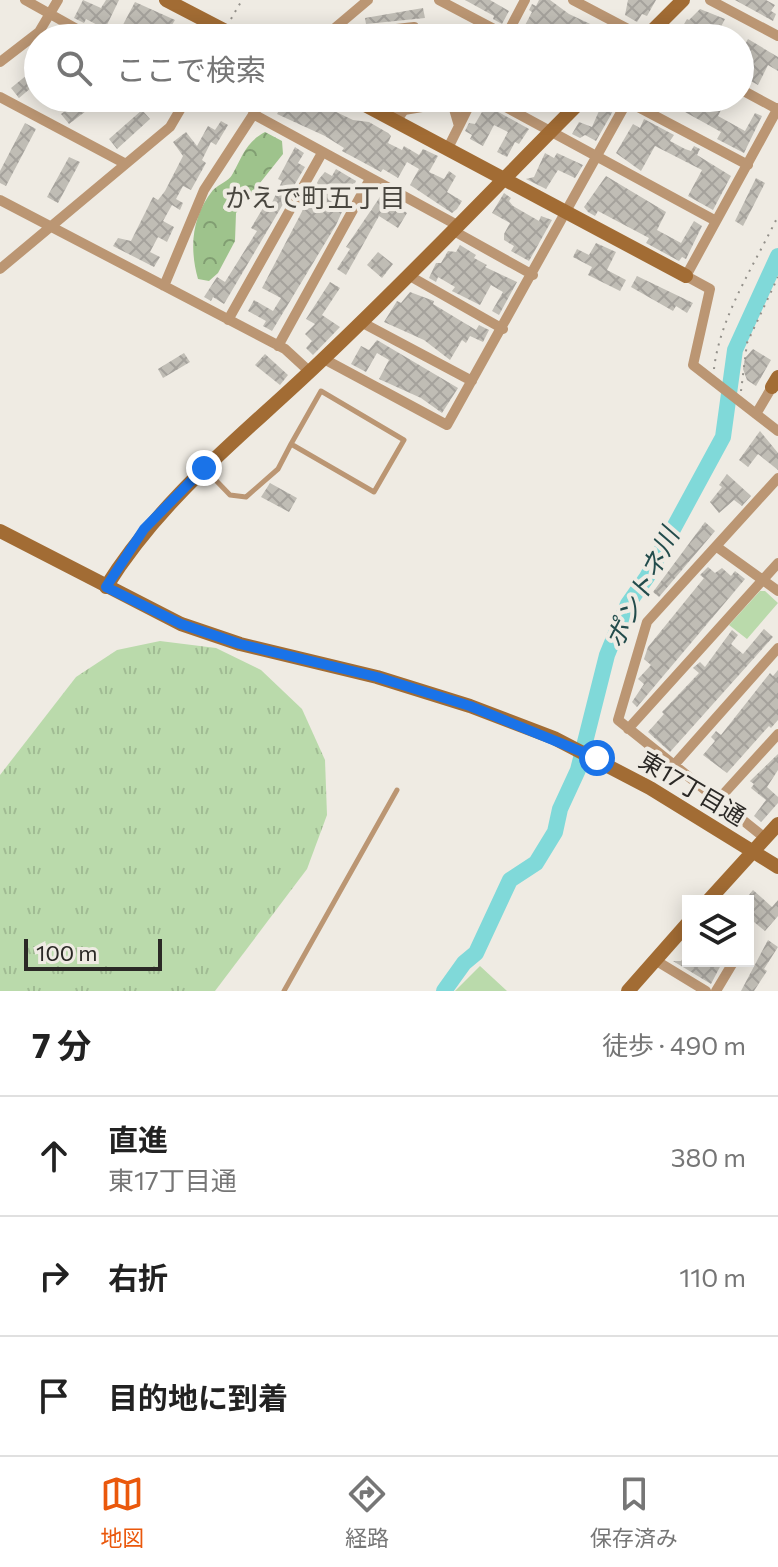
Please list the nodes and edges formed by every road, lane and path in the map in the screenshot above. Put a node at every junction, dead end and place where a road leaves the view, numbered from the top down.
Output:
1 (25, 0) edge
2 (58, 0) edge
3 (166, 0) edge
4 (242, 0) edge
5 (368, 0) edge
6 (439, 0) edge
7 (525, 0) edge
8 (573, 0) edge
9 (683, 0) edge
10 (710, 0) edge
11 (50, 16) junction
12 (44, 24) edge
13 (66, 24) edge
14 (206, 24) edge
15 (228, 24) edge
16 (340, 24) edge
17 (483, 24) edge
18 (513, 24) edge
19 (618, 24) edge
20 (659, 24) edge
21 (778, 36) edge
22 (24, 45) edge
23 (1, 60) edge
24 (754, 96) edge
25 (0, 97) edge
26 (778, 108) edge
27 (24, 110) edge
28 (28, 112) edge
29 (179, 112) edge
30 (389, 112) edge
31 (398, 112) edge
32 (415, 112) edge
33 (455, 112) edge
34 (466, 112) edge
35 (515, 112) edge
36 (570, 112) edge
37 (619, 112) edge
38 (650, 112) edge
39 (253, 114) joint
40 (400, 116) junction
41 (459, 126) junction
42 (551, 132) junction
43 (448, 148) junction
44 (322, 153) junction
45 (596, 157) junction
46 (124, 163) junction
47 (748, 165) junction
48 (504, 178) junction
49 (370, 179) junction
50 (0, 200) edge
51 (566, 211) junction
52 (778, 216) edge
53 (716, 221) junction
54 (53, 228) junction
55 (455, 228) junction
56 (0, 269) edge
57 (408, 275) junction
58 (533, 275) junction
59 (686, 276) junction
60 (778, 277) edge
61 (164, 286) junction
62 (228, 320) junction
63 (361, 322) junction
64 (503, 329) junction
65 (278, 346) junction
66 (324, 359) junction
67 (310, 372) junction
68 (472, 381) junction
69 (775, 382) edge
70 (715, 384) junction
71 (738, 402) junction
72 (756, 414) junction
73 (778, 431) edge
74 (291, 444) junction
75 (204, 468) junction
76 (778, 478) edge
77 (0, 531) edge
78 (717, 547) junction
79 (778, 563) edge
80 (763, 580) junction
81 (106, 587) junction
82 (778, 591) edge
83 (778, 648) edge
84 (628, 729) junction
85 (778, 734) edge
86 (674, 765) junction
87 (397, 790) dead end
88 (718, 800) junction
89 (778, 824) edge
90 (765, 838) junction
91 (753, 851) junction
92 (778, 867) edge
93 (713, 895) edge
94 (682, 930) edge
95 (655, 960) junction
96 (730, 967) edge
97 (284, 991) edge
98 (628, 991) edge
99 (706, 991) edge
100 (716, 991) edge

1 - 11 street
2 - 11 street
3 - 14 street
4 - 15 path
5 - 16 street
6 - 17 street
7 - 18 street
8 - 19 street
9 - 20 street
10 - 21 street
11 - 12 street
11 - 13 street
22 - 23 street
24 - 26 street
25 - 27 street
26 - 47 street
28 - 46 street
29 - 46 street
30 - 40 street
31 - 40 street
32 - 40 street
33 - 41 street
34 - 41 street
35 - 42 street
36 - 42 street
37 - 45 street
38 - 47 street
39 - 44 street
39 - 61 street
40 - 43 street
41 - 43 street
42 - 45 street
42 - 48 street
43 - 48 street
44 - 49 street
44 - 62 street
45 - 51 street
45 - 53 street
46 - 54 street
47 - 53 street
48 - 51 street
48 - 55 street
49 - 55 street
49 - 65 street
50 - 54 street
51 - 58 street
51 - 59 street
52 - 70 path
53 - 59 street
54 - 56 street
54 - 61 street
55 - 57 street
55 - 58 street
57 - 63 street
57 - 64 street
58 - 64 street
59 - 70 street
60 - 71 path
61 - 62 street
62 - 65 street
63 - 66 street
63 - 68 street
64 - 68 street
65 - 67 street
66 - 67 street
66 - 68 street
67 - 75 street
69 - 72 street
70 - 71 street
71 - 72 street
72 - 73 street
74 - 74 lane
74 - 75 lane
75 - 81 street
76 - 78 street
77 - 81 street, 東17丁目通
78 - 80 street
78 - 84 street
79 - 80 street
80 - 82 street
80 - 84 street
81 - 91 street, 東17丁目通
83 - 86 street
84 - 86 street
85 - 88 street
86 - 88 street
87 - 97 lane
88 - 90 street
89 - 90 street
90 - 91 street
91 - 92 street, 東17丁目通
91 - 93 street
94 - 95 street
95 - 98 street
95 - 99 street
96 - 100 street

